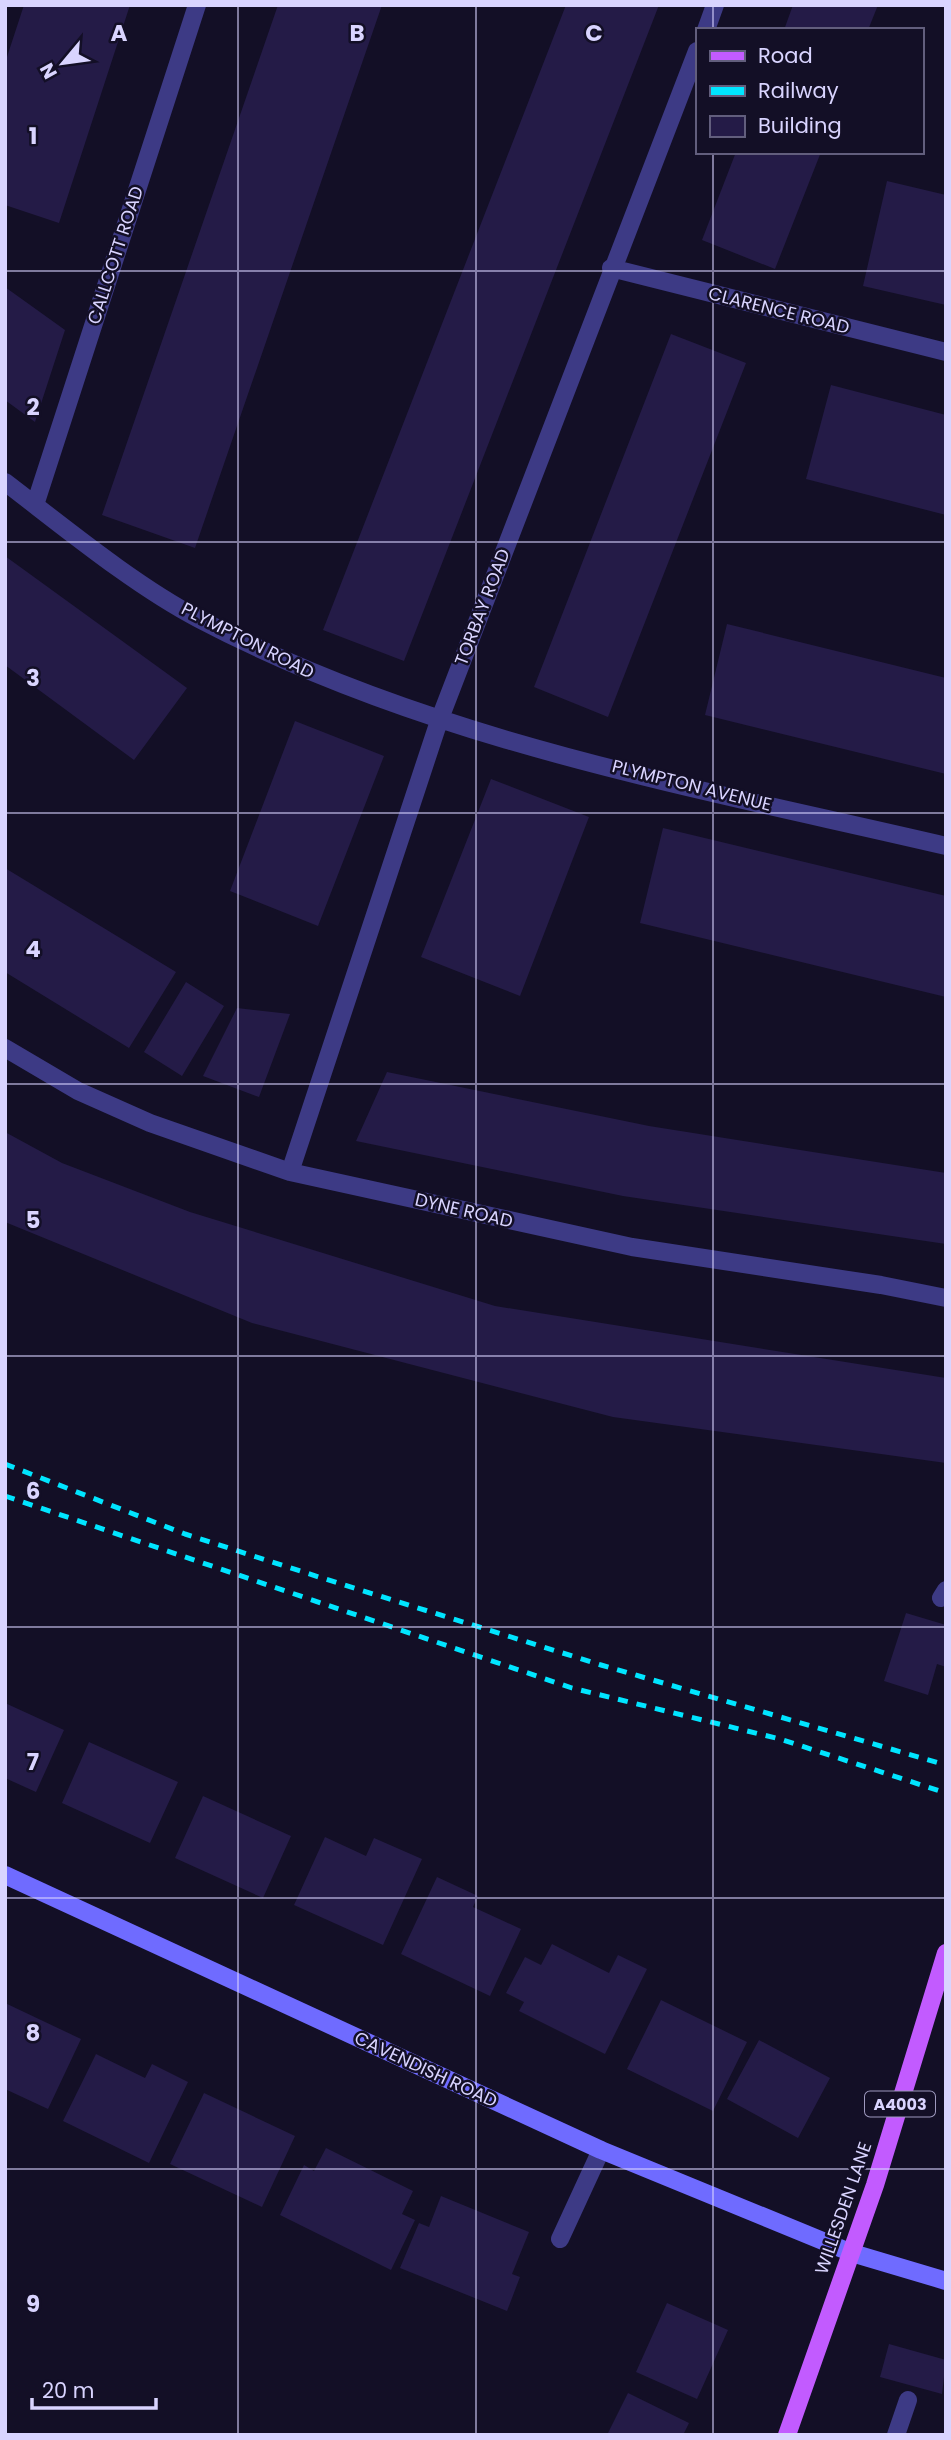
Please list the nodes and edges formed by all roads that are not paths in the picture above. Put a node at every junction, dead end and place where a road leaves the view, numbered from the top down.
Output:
1 (197, 5) edge
2 (715, 5) edge
3 (707, 28) edge
4 (696, 54) edge
5 (611, 268) junction
6 (946, 352) edge
7 (5, 482) edge
8 (35, 505) junction
9 (439, 721) junction
10 (946, 846) edge
11 (5, 1048) edge
12 (290, 1172) junction
13 (946, 1298) edge
14 (5, 1875) edge
15 (946, 1953) edge
16 (601, 2150) junction
17 (560, 2239) dead end
18 (852, 2253) junction
19 (946, 2281) edge
20 (908, 2400) dead end
21 (788, 2435) edge
22 (896, 2435) edge

1 - 8 street, CALLCOTT ROAD
2 - 3 street
4 - 5 street, TORBAY ROAD
5 - 6 street, CLARENCE ROAD
5 - 9 street, TORBAY ROAD
7 - 8 street, PLYMPTON ROAD
8 - 9 street, PLYMPTON ROAD
9 - 10 street, PLYMPTON AVENUE
9 - 12 street, TORBAY ROAD
11 - 12 street, DYNE ROAD
12 - 13 street, DYNE ROAD
14 - 16 street, CAVENDISH ROAD
15 - 18 main road, WILLESDEN LANE / A4003
16 - 17 street
16 - 18 street, CAVENDISH ROAD
18 - 19 street, CAVENDISH ROAD
18 - 21 main road, WILLESDEN LANE / A4003
20 - 22 street

